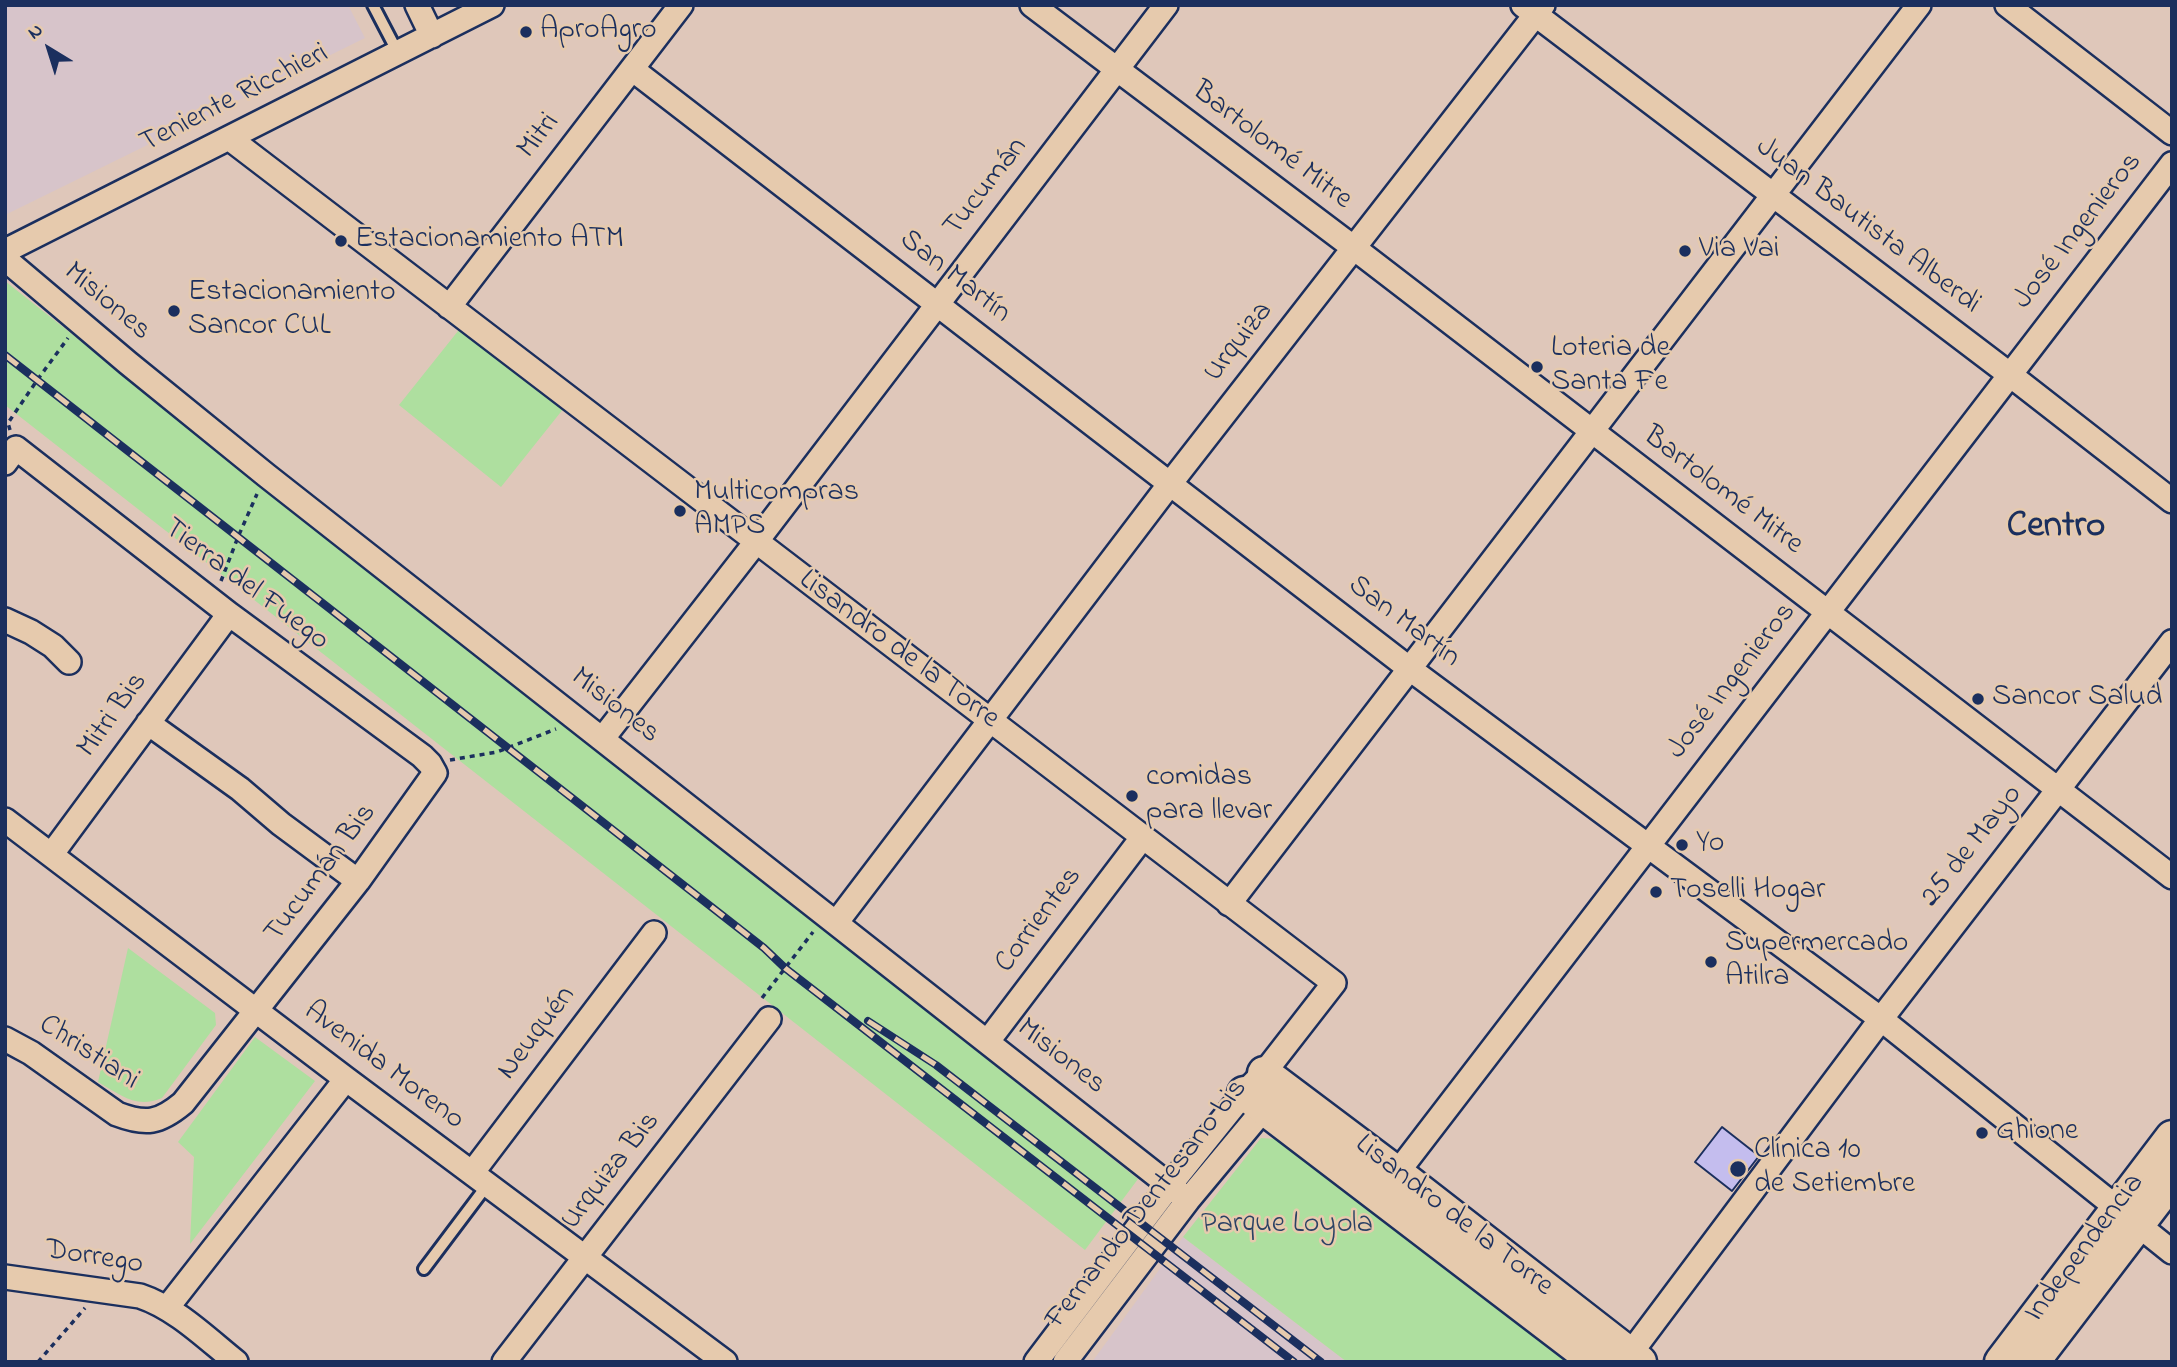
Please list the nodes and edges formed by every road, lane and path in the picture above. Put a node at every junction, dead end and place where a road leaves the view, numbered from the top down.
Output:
1 (373, 5) edge
2 (417, 5) edge
3 (492, 5) edge
4 (681, 5) edge
5 (1032, 5) edge
6 (1166, 5) edge
7 (1919, 5) edge
8 (2007, 5) edge
9 (1534, 9) edge
10 (432, 36) junction
11 (398, 53) junction
12 (632, 69) junction
13 (1116, 71) junction
14 (2172, 133) edge
15 (229, 138) junction
16 (2172, 164) edge
17 (1773, 196) junction
18 (1354, 248) junction
19 (5, 251) edge
20 (5, 260) edge
21 (936, 305) junction
22 (449, 307) junction
23 (80, 323) junction
24 (2009, 374) junction
25 (1592, 431) junction
26 (11, 456) edge
27 (266, 475) junction
28 (1169, 485) junction
29 (2172, 501) edge
30 (756, 542) junction
31 (221, 609) junction
32 (1827, 611) junction
33 (5, 620) edge
34 (2172, 642) edge
35 (69, 662) dead end
36 (1410, 668) junction
37 (573, 715) junction
38 (991, 722) junction
39 (148, 723) junction
40 (603, 738) junction
41 (435, 773) junction
42 (2057, 789) junction
43 (5, 820) edge
44 (1142, 838) junction
45 (1647, 845) junction
46 (51, 855) junction
47 (2172, 877) edge
48 (358, 881) junction
49 (1229, 904) junction
50 (831, 919) junction
51 (654, 933) dead end
52 (766, 1009) joint
53 (256, 1011) junction
54 (1881, 1019) junction
55 (5, 1039) edge
56 (988, 1041) junction
57 (346, 1079) junction
58 (1264, 1090) junction
59 (2172, 1137) edge
60 (1397, 1173) junction
61 (480, 1179) junction
62 (2172, 1180) edge
63 (1170, 1185) junction
64 (1188, 1200) junction
65 (2127, 1217) junction
66 (2172, 1252) edge
67 (586, 1256) junction
68 (424, 1269) dead end
69 (5, 1277) edge
70 (100, 1291) junction
71 (167, 1308) junction
72 (1631, 1359) edge
73 (38, 1362) edge
74 (236, 1362) edge
75 (503, 1362) edge
76 (725, 1362) edge
77 (1036, 1362) edge
78 (1065, 1362) edge
79 (1597, 1362) edge
80 (2001, 1362) edge
81 (2033, 1362) edge

1 - 11 lane
2 - 10 street
3 - 10 street, Teniente Ricchieri
4 - 12 street, Mitri
5 - 13 street, Bartolomé Mitre
6 - 13 street, Tucumán
7 - 17 street
8 - 14 street
9 - 17 street, Juan Bautista Alberdi
9 - 18 street, Urquiza
10 - 11 street, Teniente Ricchieri
11 - 15 street, Teniente Ricchieri
12 - 21 street, San Martín
12 - 22 street, Mitri
13 - 18 street, Bartolomé Mitre
13 - 21 street, Tucumán
15 - 19 street, Teniente Ricchieri
15 - 22 street, Lisandro de la Torre
16 - 24 street, José Ingenieros
17 - 24 street, Juan Bautista Alberdi
17 - 25 street
18 - 25 street, Bartolomé Mitre
18 - 28 street, Urquiza
20 - 23 street, Misiones
21 - 28 street, San Martín
21 - 30 street, Tucumán
22 - 30 street, Lisandro de la Torre
23 - 26 path
23 - 27 street, Misiones
24 - 29 street, Juan Bautista Alberdi
24 - 32 street, José Ingenieros
25 - 32 street, Bartolomé Mitre
25 - 36 street
26 - 31 street, Tierra del Fuego
27 - 31 path
27 - 37 street, Misiones
28 - 36 street, San Martín
28 - 38 street, Urquiza
30 - 38 street, Lisandro de la Torre
30 - 40 street
31 - 39 street, Mitri Bis
31 - 41 street, Tierra del Fuego
32 - 42 street, Bartolomé Mitre
32 - 45 street, José Ingenieros
33 - 35 street
34 - 42 street, 25 de Mayo
36 - 45 street, San Martín
36 - 49 street
37 - 40 street, Misiones
37 - 41 path
38 - 44 street, Lisandro de la Torre
38 - 50 street
39 - 46 street, Mitri Bis
39 - 48 street
40 - 50 street, Misiones
41 - 48 street, Tucumán Bis
42 - 47 street, Bartolomé Mitre
42 - 54 street, 25 de Mayo
43 - 46 street, Avenida Moreno
44 - 49 street, Lisandro de la Torre
44 - 56 street, Corrientes
45 - 54 street, San Martín
45 - 60 street, José Ingenieros
46 - 53 street, Avenida Moreno
48 - 53 street, Tucumán Bis
49 - 58 street, Lisandro de la Torre
50 - 52 path
50 - 56 street, Misiones
51 - 61 street, Neuquén
52 - 67 street, Urquiza Bis
53 - 55 street, Christiani
53 - 57 street, Avenida Moreno
54 - 65 street, San Martín
54 - 72 street, 25 de Mayo
56 - 63 street, Misiones
57 - 61 street, Avenida Moreno
57 - 71 street
58 - 60 street, Lisandro de la Torre
58 - 63 street, Fernando Dentesano bis
58 - 64 street, Fernando Dentesano bis
58 - 79 street, Lisandro de la Torre
59 - 65 street, Independencia
60 - 72 street, Lisandro de la Torre
61 - 67 street, Avenida Moreno
61 - 68 lane
62 - 65 street, Independencia
63 - 64 street, Misiones
63 - 77 street, Fernando Dentesano bis
64 - 78 street, Fernando Dentesano bis
65 - 66 street, San Martín
65 - 80 street, Independencia
65 - 81 street, Independencia
67 - 75 street, Urquiza Bis
67 - 76 street, Avenida Moreno
69 - 70 street, Dorrego
70 - 71 street, Dorrego
70 - 73 path
71 - 74 street, Dorrego

